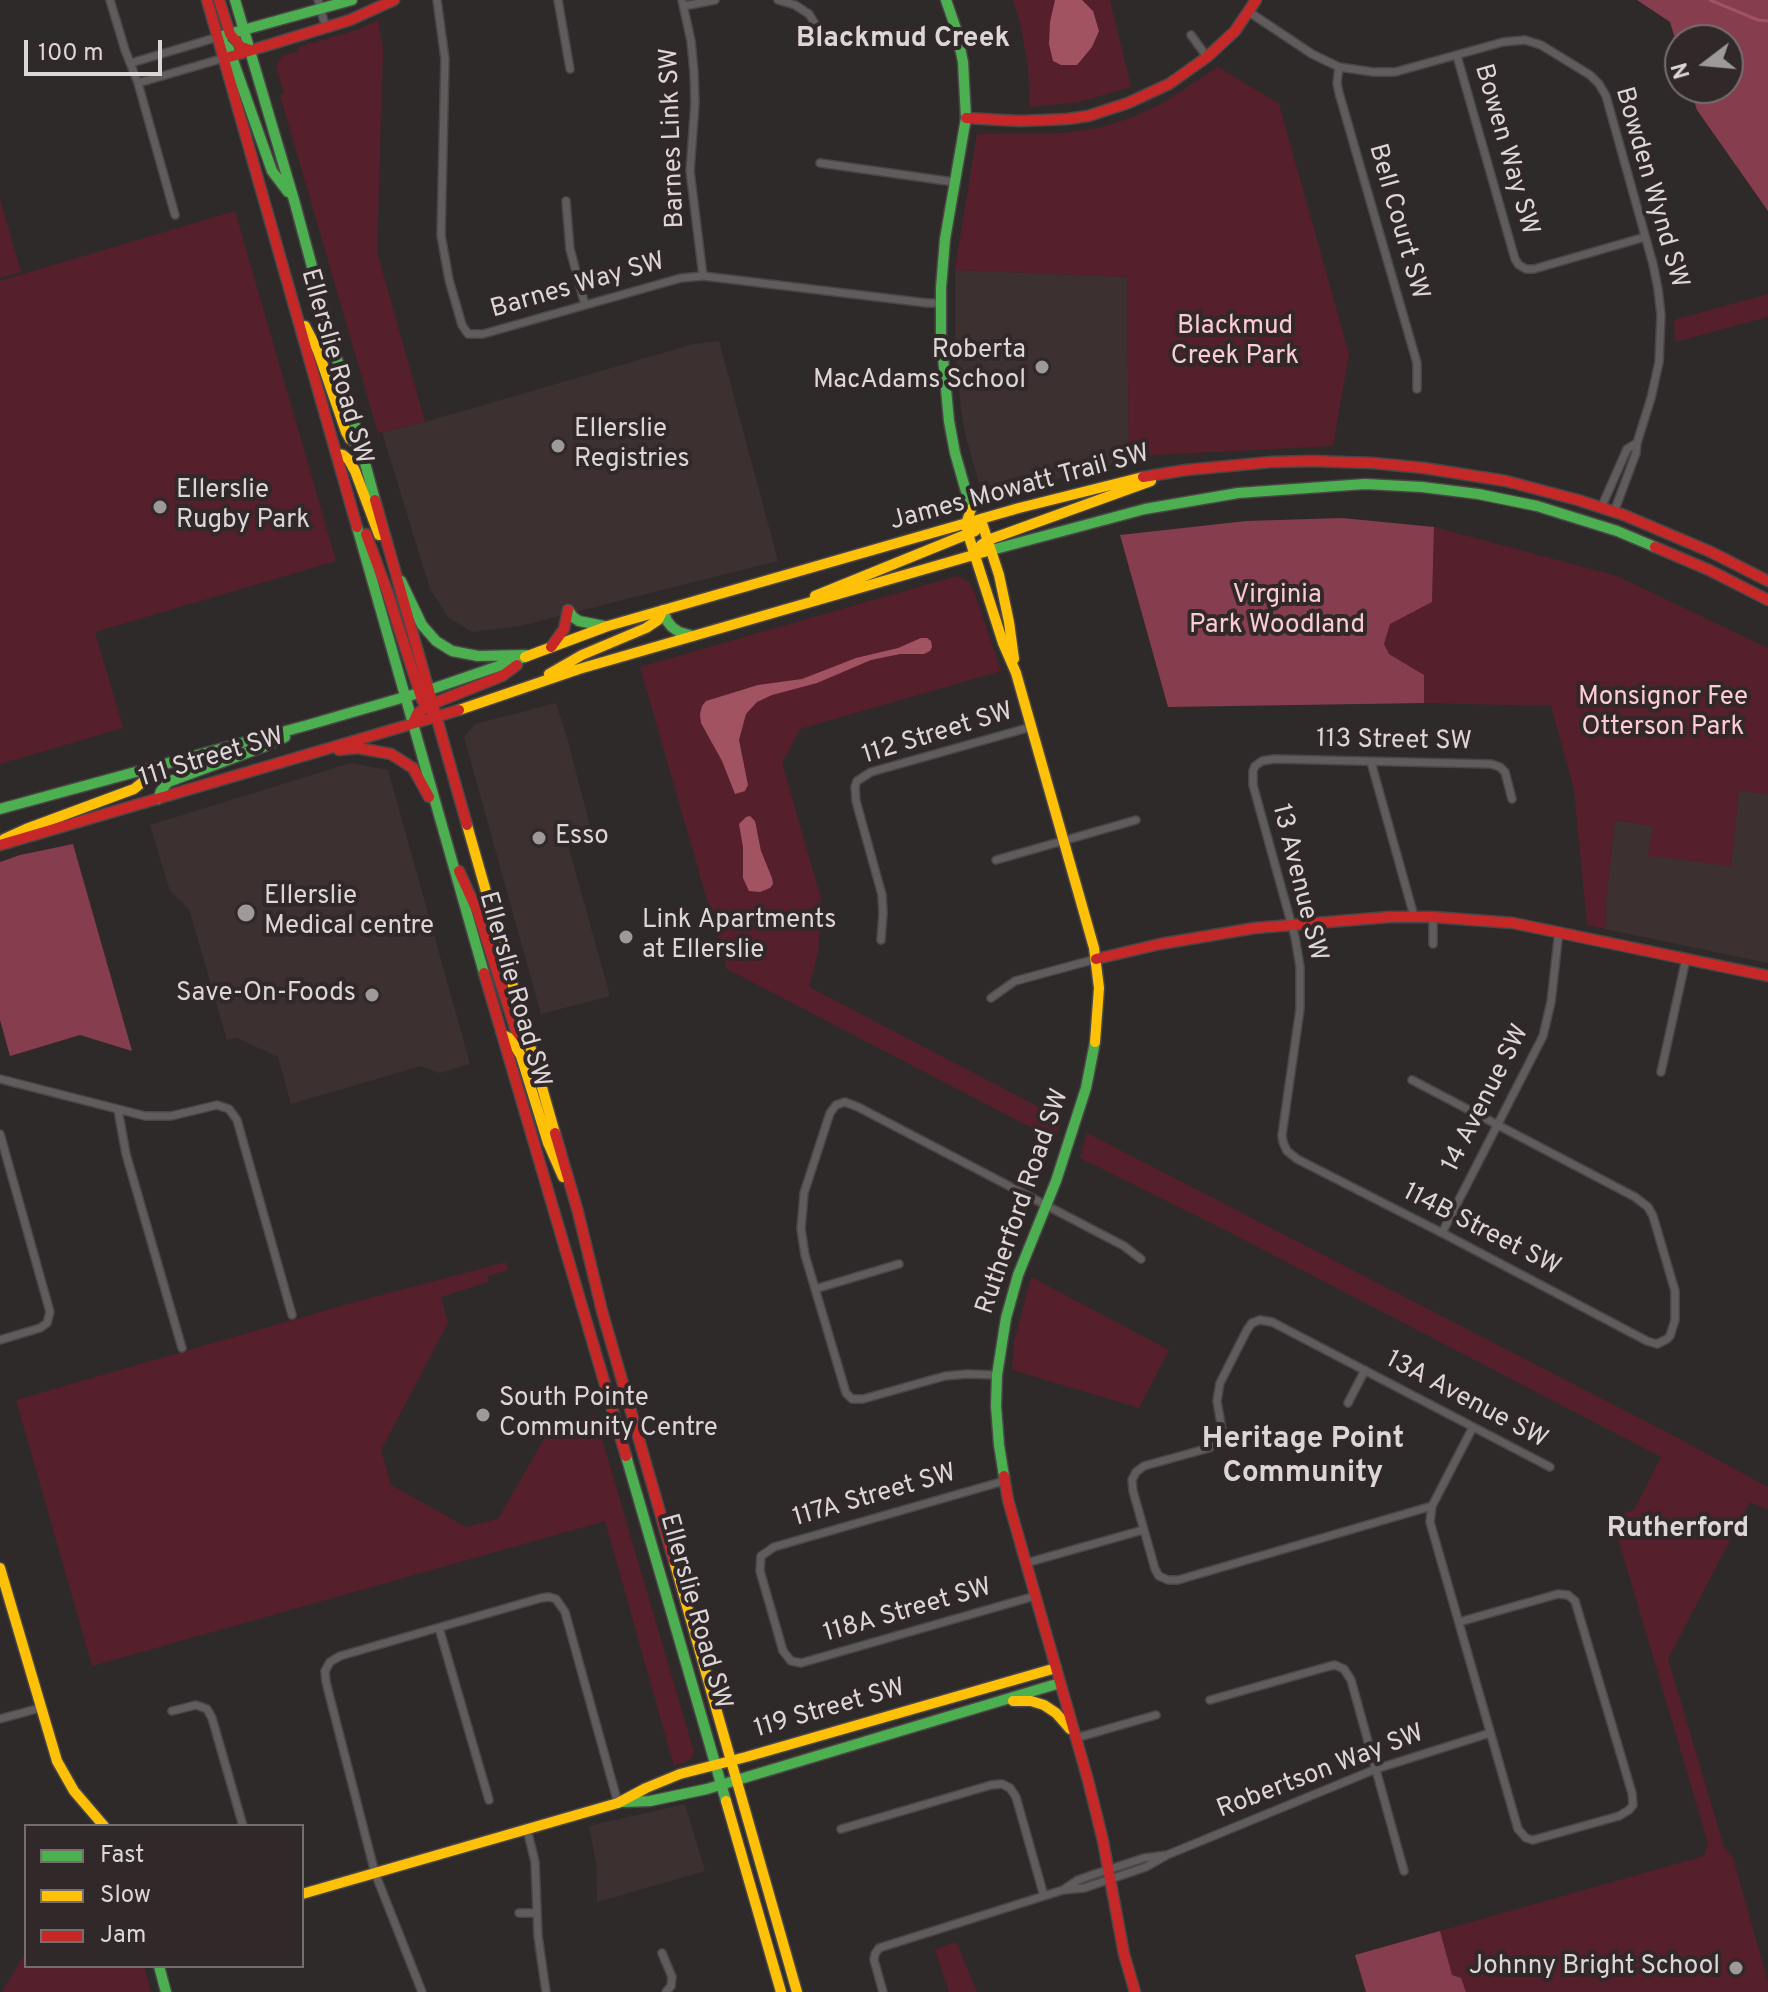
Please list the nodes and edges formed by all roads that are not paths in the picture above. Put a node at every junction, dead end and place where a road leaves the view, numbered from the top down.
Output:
1 (110, 0) edge
2 (207, 0) edge
3 (219, 0) edge
4 (235, 0) edge
5 (352, 0) edge
6 (394, 0) edge
7 (437, 0) edge
8 (558, 0) edge
9 (715, 0) edge
10 (778, 0) edge
11 (946, 0) edge
12 (1256, 0) edge
13 (683, 3) edge
14 (319, 5) edge
15 (1249, 12) junction
16 (326, 28) junction
17 (244, 31) junction
18 (820, 32) dead end
19 (230, 34) junction
20 (1191, 35) dead end
21 (218, 37) junction
22 (250, 50) junction
23 (1457, 56) junction
24 (228, 57) junction
25 (1207, 57) junction
26 (131, 63) junction
27 (1339, 67) junction
28 (570, 69) dead end
29 (138, 83) junction
30 (966, 118) junction
31 (820, 163) dead end
32 (954, 182) junction
33 (294, 200) junction
34 (566, 201) dead end
35 (175, 215) dead end
36 (1645, 237) junction
37 (703, 276) junction
38 (940, 303) junction
39 (585, 305) junction
40 (294, 306) junction
41 (1417, 389) dead end
42 (1637, 443) junction
43 (360, 446) junction
44 (337, 454) junction
45 (1173, 472) junction
46 (349, 496) junction
47 (1601, 508) junction
48 (971, 509) junction
49 (1614, 512) junction
50 (981, 520) junction
51 (1596, 524) junction
52 (1608, 528) junction
53 (967, 529) junction
54 (989, 545) junction
55 (388, 551) junction
56 (975, 555) junction
57 (393, 568) junction
58 (1768, 581) edge
59 (1768, 600) edge
60 (800, 605) junction
61 (663, 610) junction
62 (608, 626) junction
63 (693, 636) junction
64 (550, 648) junction
65 (532, 655) junction
66 (1016, 673) junction
67 (534, 684) junction
68 (424, 691) junction
69 (406, 696) junction
70 (376, 705) junction
71 (430, 705) junction
72 (437, 716) junction
73 (413, 723) junction
74 (308, 725) junction
75 (1031, 727) junction
76 (309, 753) junction
77 (1371, 762) junction
78 (1255, 766) joint
79 (148, 769) junction
80 (158, 799) junction
81 (1512, 799) dead end
82 (0, 809) edge
83 (1136, 820) dead end
84 (443, 830) junction
85 (1063, 841) junction
86 (0, 843) edge
87 (450, 856) junction
88 (996, 860) dead end
89 (1414, 916) junction
90 (1433, 917) junction
91 (1292, 924) junction
92 (1559, 931) junction
93 (881, 940) dead end
94 (1433, 944) dead end
95 (1096, 959) junction
96 (1686, 959) junction
97 (1768, 976) edge
98 (991, 998) dead end
99 (503, 1035) junction
100 (529, 1040) junction
101 (1661, 1072) dead end
102 (0, 1079) edge
103 (1412, 1080) dead end
104 (118, 1110) junction
105 (1497, 1126) junction
106 (0, 1134) edge
107 (1287, 1151) joint
108 (1047, 1205) junction
109 (578, 1212) junction
110 (1442, 1233) junction
111 (1141, 1259) dead end
112 (899, 1264) dead end
113 (815, 1289) junction
114 (292, 1315) dead end
115 (0, 1340) edge
116 (182, 1348) dead end
117 (1365, 1370) junction
118 (997, 1375) junction
119 (1348, 1403) dead end
120 (1473, 1427) junction
121 (1550, 1467) dead end
122 (1004, 1481) junction
123 (1432, 1506) junction
124 (1143, 1530) junction
125 (1026, 1563) junction
126 (0, 1568) edge
127 (1035, 1596) junction
128 (1459, 1622) junction
129 (439, 1628) junction
130 (791, 1661) joint
131 (1056, 1668) junction
132 (1060, 1683) junction
133 (1210, 1700) dead end
134 (1003, 1701) junction
135 (40, 1708) junction
136 (172, 1711) dead end
137 (1156, 1715) dead end
138 (0, 1719) edge
139 (1490, 1733) junction
140 (1076, 1738) junction
141 (731, 1762) junction
142 (716, 1766) junction
143 (1376, 1769) junction
144 (736, 1780) junction
145 (721, 1785) junction
146 (489, 1800) dead end
147 (618, 1803) junction
148 (102, 1824) edge
149 (242, 1824) edge
150 (527, 1829) junction
151 (841, 1829) dead end
152 (1404, 1871) dead end
153 (375, 1873) junction
154 (1109, 1875) junction
155 (304, 1893) edge
156 (1044, 1896) junction
157 (519, 1913) dead end
158 (537, 1913) junction
159 (662, 1953) dead end
160 (160, 1968) edge
161 (166, 1992) edge
162 (422, 1992) edge
163 (546, 1992) edge
164 (666, 1992) edge
165 (781, 1992) edge
166 (797, 1992) edge
167 (883, 1992) edge
168 (1135, 1992) edge

1 - 26 street
2 - 21 main road
3 - 19 main road
4 - 17 main road, Ellerslie Road SW
5 - 14 main road
6 - 16 main road
7 - 39 street, Barnes Way SW
8 - 28 street
9 - 13 street
10 - 18 street
11 - 30 main road
12 - 15 main road
13 - 37 street, Barnes Link SW
14 - 16 street
14 - 17 main road
15 - 25 main road
15 - 27 street, Bowden Wynd SW
16 - 22 main road
17 - 19 main road
17 - 22 main road, Ellerslie Road SW
19 - 21 main road
19 - 22 main road
20 - 25 street
21 - 24 main road
21 - 26 street
22 - 24 main road
22 - 33 main road, Ellerslie Road SW
23 - 27 street, Bowden Wynd SW
23 - 36 street, Bowden Wynd SW
23 - 36 street, Bowen Way SW
24 - 29 street
24 - 33 main road
24 - 40 main road, Ellerslie Road SW
25 - 30 main road
26 - 29 street
27 - 41 street, Bell Court SW
29 - 35 street
30 - 32 main road
31 - 32 street
32 - 38 main road
33 - 43 main road, Ellerslie Road SW
34 - 39 street
36 - 42 street, Bowden Wynd SW
37 - 38 street, Barnes Way SW
37 - 39 street, Barnes Way SW
38 - 48 main road
40 - 43 main road
40 - 44 main road, Ellerslie Road SW
42 - 47 street, Bowden Wynd SW
42 - 49 street, Bowden Wynd SW
43 - 55 main road, Ellerslie Road SW
44 - 46 main road, Ellerslie Road SW
44 - 55 main road
45 - 47 main road, James Mowatt Trail SW
45 - 50 main road, James Mowatt Trail SW
45 - 54 main road
46 - 68 main road
46 - 69 main road, Ellerslie Road SW
46 - 70 main road
47 - 49 main road, James Mowatt Trail SW
47 - 51 main road, Bowden Wynd SW
48 - 50 main road, Rutherford Road SW
48 - 53 main road
49 - 52 main road, Bowden Wynd SW
49 - 58 main road, James Mowatt Trail SW
50 - 53 main road, James Mowatt Trail SW
50 - 54 main road, Rutherford Road SW
51 - 52 main road, James Mowatt Trail SW
51 - 54 main road, James Mowatt Trail SW
52 - 59 main road, James Mowatt Trail SW
53 - 56 main road, Rutherford Road SW
53 - 60 main road
53 - 61 main road, James Mowatt Trail SW
54 - 56 main road, James Mowatt Trail SW
54 - 66 main road, Rutherford Road SW
55 - 57 main road, Ellerslie Road SW
56 - 60 main road, James Mowatt Trail SW
56 - 66 main road, Rutherford Road SW
57 - 65 main road
57 - 68 main road, Ellerslie Road SW
60 - 63 main road, James Mowatt Trail SW
61 - 62 main road, James Mowatt Trail SW
61 - 63 main road
61 - 67 main road
62 - 64 main road, James Mowatt Trail SW
62 - 64 main road
63 - 67 main road, James Mowatt Trail SW
64 - 65 main road, James Mowatt Trail SW
65 - 68 main road, James Mowatt Trail SW
65 - 71 main road
66 - 75 main road, Rutherford Road SW
67 - 72 main road, James Mowatt Trail SW
68 - 69 main road, 111 Street SW
68 - 71 main road, Ellerslie Road SW
69 - 70 main road, 111 Street SW
69 - 73 main road, Ellerslie Road SW
70 - 74 main road, 111 Street SW
71 - 72 main road, Ellerslie Road SW
71 - 73 main road
72 - 73 main road, 111 Street SW
72 - 100 main road, Ellerslie Road SW
73 - 76 main road, 111 Street SW
73 - 84 main road, Ellerslie Road SW
74 - 79 main road, 111 Street SW
74 - 80 main road
75 - 85 main road, Rutherford Road SW
75 - 93 street, 112 Street SW
76 - 80 main road, 111 Street SW
76 - 84 main road
77 - 78 street, 113 Street SW
77 - 81 street, 113 Street SW
77 - 89 street
78 - 91 street, 13 Avenue SW
79 - 82 main road, 111 Street SW
79 - 86 main road
80 - 86 main road, 111 Street SW
83 - 85 street
84 - 87 main road, Ellerslie Road SW
85 - 88 street
85 - 95 main road, Rutherford Road SW
87 - 99 main road, Ellerslie Road SW
87 - 100 main road
89 - 90 main road
89 - 91 main road
90 - 92 main road
90 - 94 street
91 - 95 main road
91 - 107 street, 13 Avenue SW
92 - 96 main road
92 - 105 street, 14 Avenue SW
95 - 98 street
95 - 108 main road, Rutherford Road SW
96 - 97 main road
96 - 101 street
99 - 109 main road
99 - 142 main road, Ellerslie Road SW
100 - 109 main road, Ellerslie Road SW
102 - 104 street
103 - 105 street
104 - 114 street
104 - 116 street
105 - 110 street, 14 Avenue SW
105 - 110 street, 114B Street SW
106 - 115 street
107 - 110 street, 114B Street SW
108 - 111 street
108 - 113 street
108 - 118 main road, Rutherford Road SW
109 - 141 main road, Ellerslie Road SW
112 - 113 street
113 - 118 street
117 - 119 street, 13A Avenue SW
117 - 120 street, 13A Avenue SW
117 - 124 street, 13A Avenue SW
118 - 122 main road, Rutherford Road SW
120 - 121 street, 13A Avenue SW
120 - 123 street
122 - 125 main road, Rutherford Road SW
122 - 130 street, 117A Street SW
123 - 124 street
123 - 128 street
124 - 125 street
125 - 127 main road, Rutherford Road SW
126 - 135 main road
127 - 130 street, 118A Street SW
127 - 131 main road, Rutherford Road SW
128 - 139 street
128 - 139 street
129 - 146 street
129 - 147 street
129 - 153 street
131 - 132 main road, Rutherford Road SW
131 - 141 main road, 119 Street SW
132 - 134 main road, 119 Street SW
132 - 140 main road, Rutherford Road SW
133 - 143 street
134 - 140 main road
134 - 144 main road, 119 Street SW
135 - 138 street
135 - 148 main road
136 - 149 street
137 - 140 street
139 - 143 street, Robertson Way SW
140 - 154 main road, Rutherford Road SW
141 - 142 main road, 119 Street SW
141 - 144 main road, Ellerslie Road SW
142 - 145 main road, Ellerslie Road SW
142 - 147 main road, 119 Street SW
143 - 152 street
143 - 154 street, Robertson Way SW
144 - 145 main road, 119 Street SW
144 - 166 main road, Ellerslie Road SW
145 - 147 main road, 119 Street SW
145 - 165 main road, Ellerslie Road SW
147 - 150 main road, 119 Street SW
150 - 153 main road, 119 Street SW
150 - 158 street
151 - 156 street
153 - 155 main road, 119 Street SW
153 - 162 street
154 - 156 street, Robertson Way SW
154 - 168 main road, Rutherford Road SW
156 - 167 street, Robertson Way SW
157 - 158 street
158 - 163 street
159 - 164 street
160 - 161 main road

